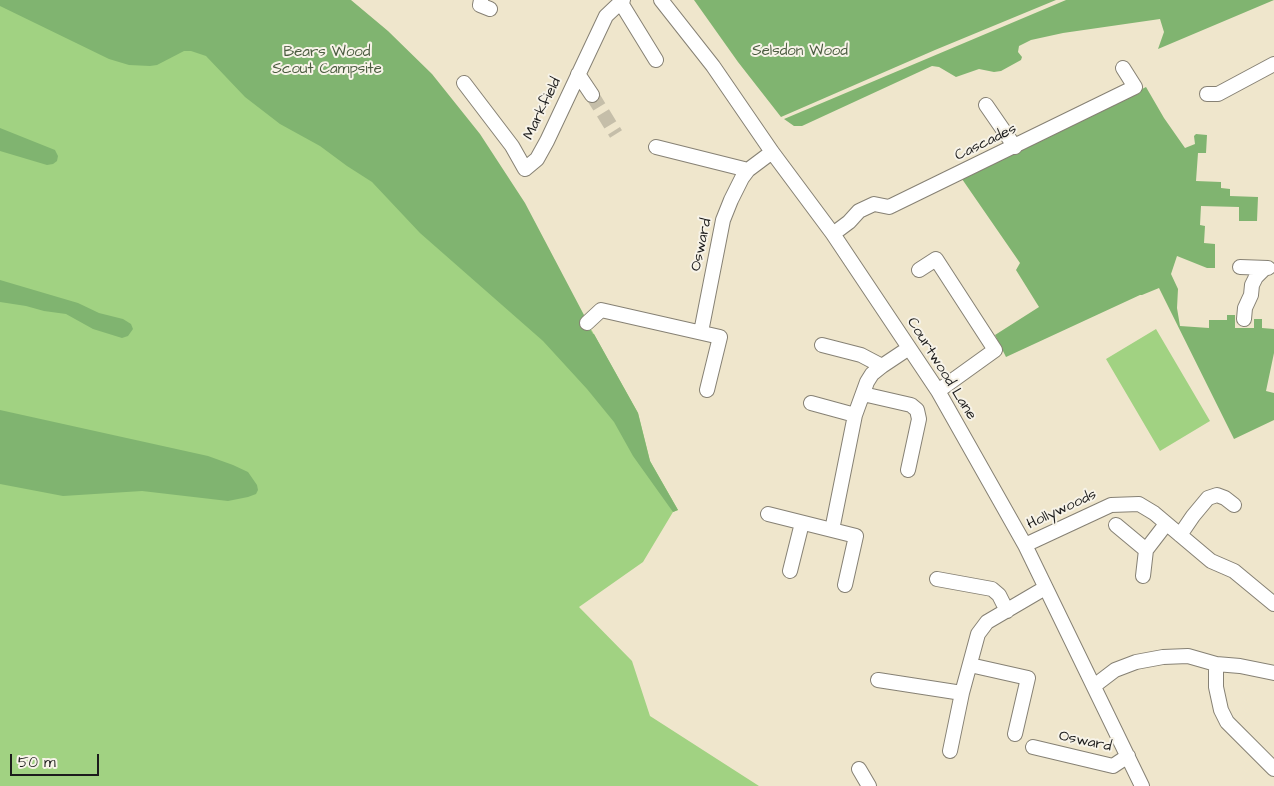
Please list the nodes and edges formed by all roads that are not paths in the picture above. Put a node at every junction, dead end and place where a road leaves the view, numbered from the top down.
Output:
1 (661, 0) edge
2 (622, 1) edge
3 (656, 60) dead end
4 (1274, 64) edge
5 (1123, 68) dead end
6 (578, 74) junction
7 (464, 83) dead end
8 (1208, 94) dead end
9 (592, 95) tunnel mouth
10 (986, 105) dead end
11 (656, 147) dead end
12 (1016, 147) junction
13 (772, 152) junction
14 (748, 170) junction
15 (833, 234) junction
16 (1240, 267) dead end
17 (1270, 268) edge
18 (919, 270) dead end
19 (1244, 319) dead end
20 (586, 323) dead end
21 (701, 332) junction
22 (822, 345) dead end
23 (909, 348) junction
24 (882, 366) junction
25 (707, 390) dead end
26 (938, 392) junction
27 (863, 394) junction
28 (811, 403) dead end
29 (855, 415) junction
30 (908, 470) dead end
31 (1234, 506) dead end
32 (768, 514) dead end
33 (802, 523) junction
34 (1166, 524) junction
35 (1116, 525) dead end
36 (832, 530) junction
37 (1180, 535) junction
38 (1025, 545) junction
39 (1146, 550) junction
40 (790, 572) dead end
41 (1143, 576) dead end
42 (936, 578) dead end
43 (845, 585) dead end
44 (1045, 588) junction
45 (1274, 604) edge
46 (1006, 611) junction
47 (1216, 664) junction
48 (970, 665) junction
49 (1274, 674) edge
50 (878, 680) dead end
51 (1094, 686) junction
52 (962, 694) junction
53 (1016, 734) dead end
54 (1033, 747) dead end
55 (950, 751) dead end
56 (1128, 756) junction
57 (858, 769) dead end
58 (1274, 769) edge
59 (869, 786) edge
60 (1142, 786) edge

1 - 13 street, Courtwood Lane
2 - 3 street, Markfield
2 - 6 street, Markfield
4 - 8 street
5 - 12 street, Cascades
6 - 7 street, Markfield
6 - 9 street, Markfield
10 - 12 street
11 - 14 street
12 - 15 street, Cascades
13 - 14 street, Osward
13 - 15 street, Courtwood Lane
14 - 21 street, Osward
15 - 23 street, Courtwood Lane
16 - 17 street
17 - 19 street
18 - 26 street
20 - 21 street
21 - 25 street
22 - 24 street
23 - 24 street
23 - 26 street, Courtwood Lane
24 - 27 street
26 - 38 street, Courtwood Lane
27 - 29 street
27 - 30 street
28 - 29 street
29 - 36 street
31 - 37 street
32 - 33 street
33 - 36 street
33 - 40 street
34 - 37 street, Hollywoods
34 - 38 street, Hollywoods
34 - 39 street
35 - 39 street
36 - 43 street
37 - 45 street, Hollywoods
38 - 44 street, Courtwood Lane
39 - 41 street
42 - 46 street
44 - 46 street
44 - 51 street, Courtwood Lane
46 - 48 street
47 - 49 street
47 - 51 street
47 - 58 street
48 - 52 street
48 - 53 street
50 - 52 street
51 - 56 street, Courtwood Lane
52 - 55 street
54 - 56 street, Osward
56 - 60 street, Courtwood Lane
57 - 59 street

